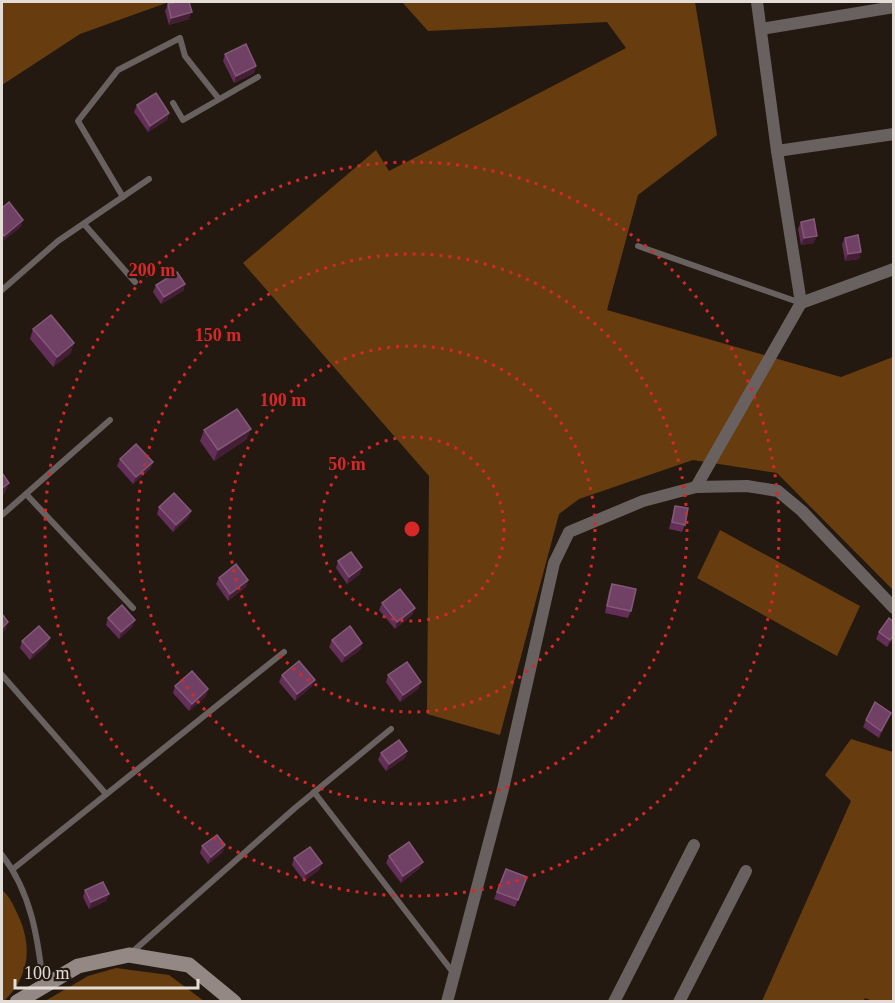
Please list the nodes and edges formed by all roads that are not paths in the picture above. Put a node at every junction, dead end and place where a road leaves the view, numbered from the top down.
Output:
1 (757, 2) edge
2 (894, 7) edge
3 (761, 29) junction
4 (258, 77) dead end
5 (219, 99) junction
6 (173, 103) dead end
7 (894, 134) edge
8 (777, 151) junction
9 (149, 179) dead end
10 (123, 197) junction
11 (84, 224) junction
12 (638, 246) dead end
13 (894, 269) edge
14 (135, 282) dead end
15 (2, 291) edge
16 (801, 303) junction
17 (110, 420) dead end
18 (696, 487) junction
19 (27, 495) junction
20 (2, 515) edge
21 (894, 608) edge
22 (134, 609) dead end
23 (285, 652) dead end
24 (2, 675) edge
25 (391, 729) dead end
26 (314, 792) junction
27 (106, 794) junction
28 (694, 845) dead end
29 (2, 855) edge
30 (13, 869) junction
31 (746, 871) dead end
32 (129, 955) junction
33 (455, 975) junction
34 (43, 984) junction
35 (17, 1002) edge
36 (234, 1002) edge
37 (447, 1002) edge
38 (614, 1002) edge
39 (679, 1002) edge

1 - 3 street
2 - 3 street
3 - 8 street
4 - 5 lane
5 - 6 lane
5 - 10 lane
7 - 8 street
8 - 16 street
9 - 10 lane
10 - 11 lane
11 - 14 lane
11 - 15 lane
12 - 16 lane
13 - 16 street
16 - 18 street
17 - 19 lane
18 - 21 street
18 - 33 street
19 - 20 lane
19 - 22 lane
23 - 27 lane
24 - 27 lane
25 - 26 lane
26 - 32 lane
26 - 33 lane
27 - 30 lane
28 - 38 street
29 - 30 lane
30 - 34 lane
31 - 39 street
32 - 34 main road
32 - 36 main road
33 - 37 street
34 - 35 main road

